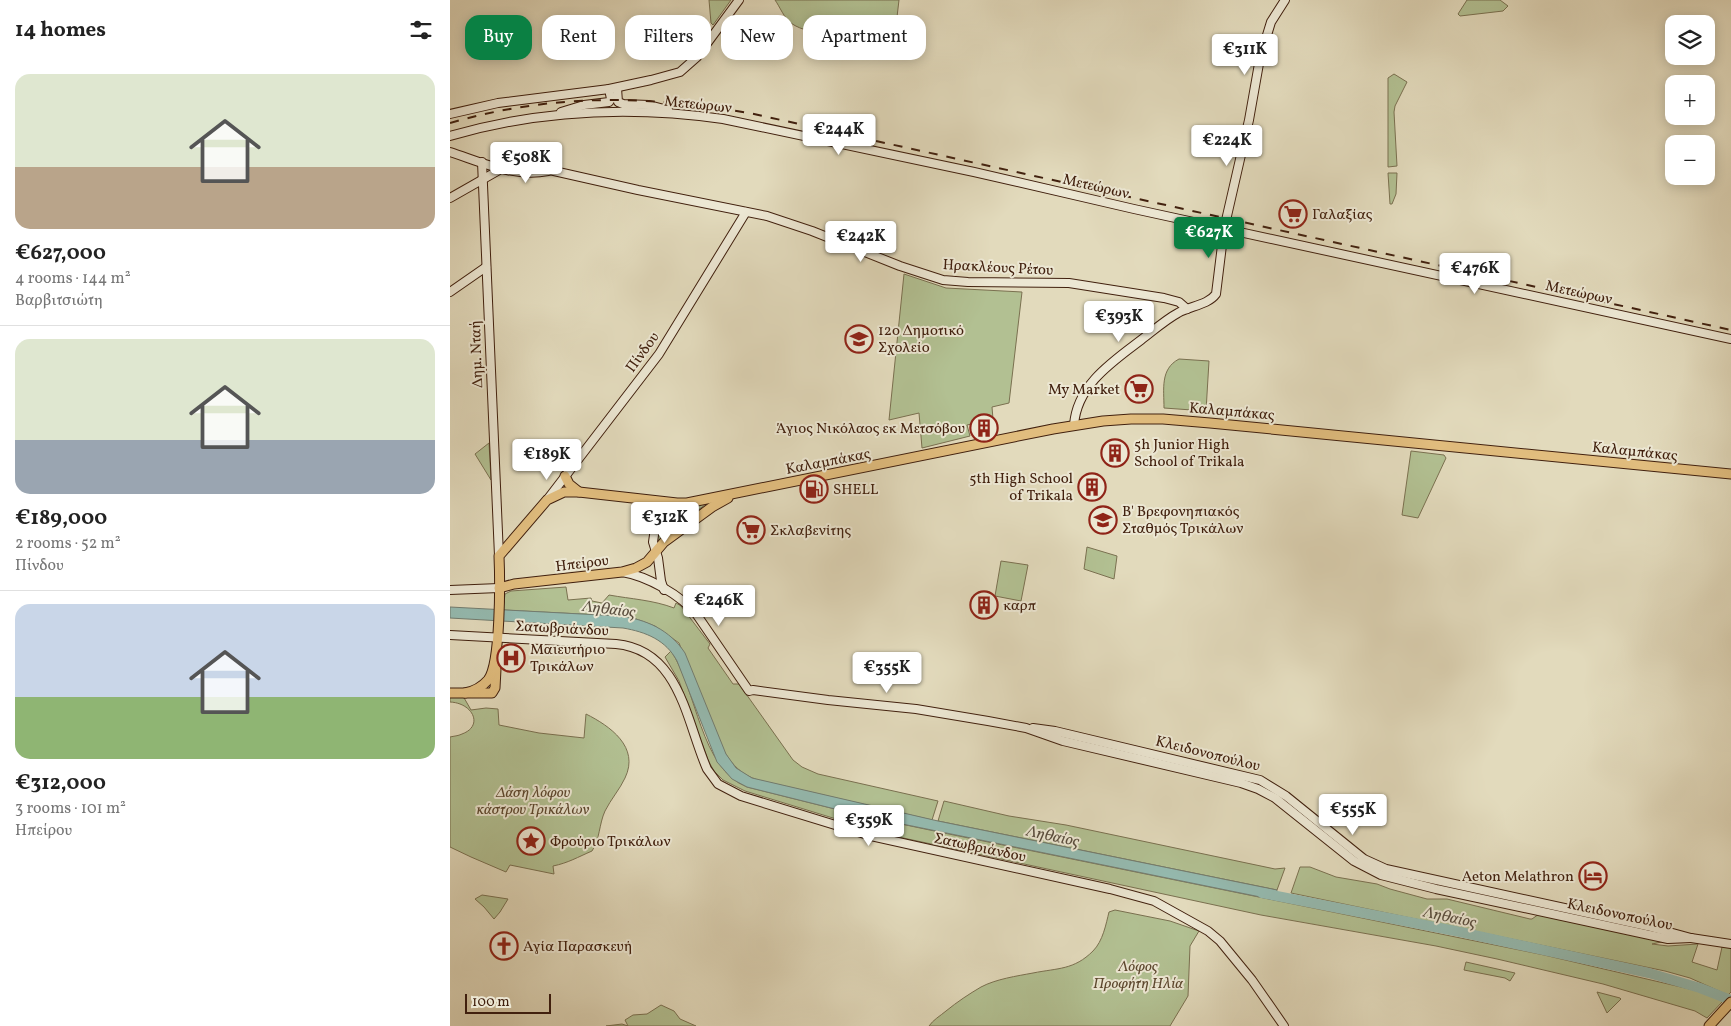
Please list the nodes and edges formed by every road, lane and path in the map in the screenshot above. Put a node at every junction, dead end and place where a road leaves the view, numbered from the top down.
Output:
1 (739, 0) edge
2 (1285, 0) edge
3 (613, 88) junction
4 (450, 114) edge
5 (692, 115) junction
6 (552, 116) junction
7 (450, 136) edge
8 (450, 152) edge
9 (482, 162) junction
10 (501, 169) junction
11 (482, 180) junction
12 (450, 198) edge
13 (746, 212) junction
14 (1224, 228) junction
15 (486, 267) junction
16 (450, 292) edge
17 (1187, 309) junction
18 (1731, 339) edge
19 (1074, 426) junction
20 (1731, 474) edge
21 (565, 476) junction
22 (579, 492) junction
23 (735, 494) junction
24 (547, 500) junction
25 (659, 501) junction
26 (502, 545) junction
27 (656, 551) junction
28 (622, 572) junction
29 (450, 590) edge
30 (664, 590) junction
31 (499, 592) junction
32 (450, 635) edge
33 (497, 635) junction
34 (450, 693) edge
35 (1731, 944) edge
36 (1731, 1002) edge
37 (1710, 1025) edge
38 (1284, 1026) edge

1 - 3 street
2 - 14 street
3 - 4 street
3 - 5 street
3 - 6 street
5 - 6 street, Μετεώρων
5 - 14 street, Μετεώρων
6 - 7 street, Μετεώρων
8 - 9 street, Ηρακλέους Ρέτου
9 - 10 street, Ηρακλέους Ρέτου
9 - 11 street, Δημ. Νταή
10 - 11 street
10 - 13 street, Ηρακλέους Ρέτου
11 - 12 street
11 - 15 street, Δημ. Νταή
13 - 17 street, Ηρακλέους Ρέτου
13 - 21 street, Πίνδου
14 - 17 street
14 - 18 street, Μετεώρων
15 - 16 street
15 - 26 street, Δημ. Νταή
17 - 19 street
19 - 20 main road, Καλαμπάκας
19 - 23 main road, Καλαμπάκας
21 - 22 main road
21 - 24 street, Πίνδου
22 - 24 main road
22 - 25 main road
23 - 25 main road
23 - 27 main road, Ηπείρου
24 - 26 main road
25 - 27 street
26 - 31 main road
27 - 28 main road, Ηπείρου
27 - 30 street
28 - 30 street
28 - 31 main road, Ηπείρου
29 - 31 street
30 - 35 street, Κλειδονοπούλου
31 - 33 main road
32 - 33 street, Σατωβριάνδου
33 - 34 main road
33 - 38 street, Σατωβριάνδου
36 - 37 main road

